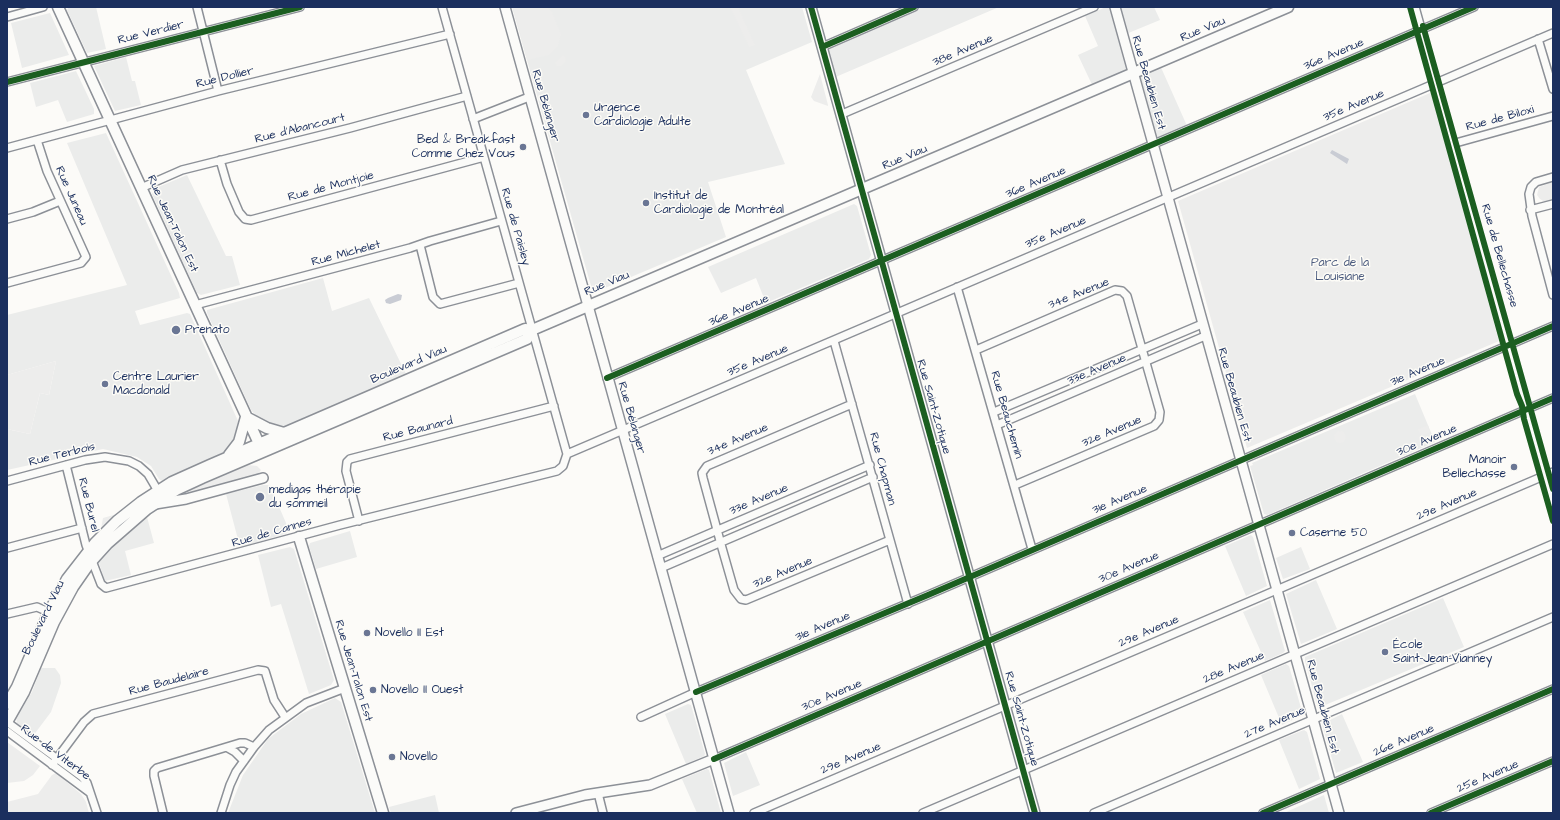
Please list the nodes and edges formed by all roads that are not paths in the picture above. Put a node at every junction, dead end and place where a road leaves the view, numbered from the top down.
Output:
1 (43, 7) edge
2 (58, 7) edge
3 (197, 7) edge
4 (300, 7) edge
5 (442, 7) edge
6 (505, 7) edge
7 (811, 7) edge
8 (914, 7) edge
9 (1094, 7) edge
10 (1115, 7) edge
11 (1288, 7) edge
12 (1414, 7) edge
13 (1474, 7) edge
14 (7, 17) edge
15 (1420, 30) junction
16 (204, 31) junction
17 (1553, 32) edge
18 (450, 34) junction
19 (1538, 39) junction
20 (822, 46) junction
21 (82, 61) junction
22 (1134, 74) junction
23 (7, 82) edge
24 (1435, 83) junction
25 (1553, 89) edge
26 (218, 91) junction
27 (467, 96) junction
28 (529, 97) junction
29 (842, 114) junction
30 (1553, 116) edge
31 (473, 119) junction
32 (110, 120) junction
33 (37, 140) junction
34 (1452, 144) junction
35 (1153, 145) junction
36 (7, 148) edge
37 (484, 157) junction
38 (220, 160) junction
39 (1553, 177) edge
40 (141, 188) junction
41 (862, 190) junction
42 (1167, 198) junction
43 (60, 201) junction
44 (1553, 204) edge
45 (1530, 210) junction
46 (7, 219) edge
47 (502, 221) junction
48 (420, 245) junction
49 (882, 261) junction
50 (7, 283) edge
51 (519, 283) junction
52 (957, 287) junction
53 (1553, 295) edge
54 (195, 305) junction
55 (588, 306) junction
56 (896, 313) junction
57 (1202, 324) junction
58 (1553, 326) edge
59 (532, 330) junction
60 (1205, 336) junction
61 (834, 341) junction
62 (1507, 346) junction
63 (1142, 349) junction
64 (976, 350) junction
65 (1145, 361) junction
66 (607, 378) junction
67 (1553, 398) edge
68 (852, 404) junction
69 (554, 406) junction
70 (1527, 410) junction
71 (994, 412) junction
72 (246, 417) junction
73 (997, 425) junction
74 (622, 431) junction
75 (284, 433) junction
76 (260, 448) junction
77 (567, 454) junction
78 (228, 457) junction
79 (1240, 461) junction
80 (66, 465) junction
81 (870, 465) junction
82 (1549, 474) edge
83 (873, 477) junction
84 (263, 478) dead end
85 (7, 481) edge
86 (184, 486) junction
87 (1015, 486) junction
88 (158, 491) junction
89 (186, 499) junction
90 (154, 504) junction
91 (1553, 505) edge
92 (359, 520) junction
93 (1258, 525) junction
94 (82, 528) junction
95 (717, 530) junction
96 (299, 537) junction
97 (890, 540) junction
98 (720, 542) junction
99 (1553, 544) edge
100 (7, 548) edge
101 (1032, 549) junction
102 (91, 555) junction
103 (657, 556) junction
104 (661, 568) junction
105 (970, 577) junction
106 (1276, 590) junction
107 (908, 604) junction
108 (7, 614) edge
109 (53, 614) junction
110 (1553, 617) edge
111 (988, 641) junction
112 (1295, 654) junction
113 (345, 688) junction
114 (1553, 689) edge
115 (696, 692) junction
116 (7, 704) edge
117 (1006, 706) junction
118 (285, 717) junction
119 (641, 717) dead end
120 (1312, 719) junction
121 (7, 722) edge
122 (7, 731) edge
123 (254, 747) junction
124 (228, 748) junction
125 (57, 758) junction
126 (714, 759) junction
127 (244, 760) junction
128 (1553, 761) edge
129 (52, 765) junction
130 (1024, 770) junction
131 (1330, 784) junction
132 (89, 792) junction
133 (598, 793) junction
134 (533, 811) edge
135 (97, 813) edge
136 (163, 813) edge
137 (221, 813) edge
138 (383, 813) edge
139 (516, 813) edge
140 (603, 813) edge
141 (729, 813) edge
142 (754, 813) edge
143 (924, 813) edge
144 (1035, 813) edge
145 (1094, 813) edge
146 (1263, 813) edge
147 (1339, 813) edge
148 (1431, 813) edge

1 - 14 street
2 - 21 main road, Rue Jean-Talon Est
3 - 16 street
4 - 16 street, Rue Verdier
5 - 18 street, Rue de Paisley
6 - 28 street, Rue Bélanger
7 - 20 street, Rue Saint-Zotique
8 - 20 street
9 - 29 street, 38e Avenue
10 - 22 street, Rue Beaubien Est
11 - 22 main road, Rue Viau
12 - 15 street, Rue de Bellechasse
13 - 15 street, 36e Avenue
15 - 24 street, Rue de Bellechasse
15 - 35 street, 36e Avenue
16 - 21 street, Rue Verdier
16 - 26 street
17 - 19 street, 35e Avenue
18 - 26 street, Rue Dollier
18 - 27 street, Rue de Paisley
19 - 24 street, 35e Avenue
19 - 25 street
20 - 29 street, Rue Saint-Zotique
21 - 23 street, Rue Verdier
21 - 32 main road, Rue Jean-Talon Est
22 - 35 street, Rue Beaubien Est
22 - 41 main road, Rue Viau
24 - 34 street, Rue de Bellechasse
24 - 42 street, 35e Avenue
26 - 32 street, Rue Dollier
27 - 31 street, Rue de Paisley
27 - 38 street, Rue d'Abancourt
28 - 31 street
28 - 55 street, Rue Bélanger
29 - 41 street, Rue Saint-Zotique
30 - 34 street, Rue de Biloxi
31 - 37 street, Rue de Paisley
32 - 33 street, Rue Dollier
32 - 40 main road, Rue Jean-Talon Est
33 - 36 street, Rue Dollier
33 - 43 street, Rue Juneau
34 - 62 street, Rue de Bellechasse
35 - 42 street, Rue Beaubien Est
35 - 49 street, 36e Avenue
37 - 38 street, Rue de Montjoie
37 - 47 street, Rue de Paisley
38 - 40 street, Rue d'Abancourt
39 - 45 street
40 - 54 main road, Rue Jean-Talon Est
41 - 49 street, Rue Saint-Zotique
41 - 55 main road, Rue Viau
42 - 52 street, 35e Avenue
42 - 57 street, Rue Beaubien Est
43 - 46 street
43 - 50 street, Rue Juneau
44 - 45 street
45 - 53 street
47 - 48 street, Rue Michelet
47 - 51 street, Rue de Paisley
48 - 51 street
48 - 54 street, Rue Michelet
49 - 56 street, Rue Saint-Zotique
49 - 66 street, 36e Avenue
51 - 59 street, Rue de Paisley
52 - 56 street, 35e Avenue
52 - 64 street, Rue Beauchemin
54 - 72 main road, Rue Jean-Talon Est
55 - 59 main road, Rue Viau
55 - 66 street, Rue Bélanger
56 - 61 street, 35e Avenue
56 - 105 street, Rue Saint-Zotique
57 - 60 street, Rue Beaubien Est
57 - 63 street, 33e Avenue
58 - 62 street, 31e Avenue
59 - 69 street, Rue de Paisley
59 - 75 main road, Boulevard Viau
59 - 76 main road, Boulevard Viau
60 - 65 street, 33e Avenue
60 - 79 street, Rue Beaubien Est
61 - 68 street, Rue Chapman
61 - 74 street, 35e Avenue
62 - 70 street, Rue de Bellechasse
62 - 79 street, 31e Avenue
63 - 64 street, 34e Avenue
63 - 65 street, 34e Avenue
63 - 71 street, 33e Avenue
64 - 71 street, Rue Beauchemin
65 - 73 street, 33e Avenue
65 - 87 street, 32e Avenue
66 - 74 street, Rue Bélanger
67 - 70 street, 30e Avenue
68 - 81 street, Rue Chapman
68 - 95 street, 34e Avenue
69 - 77 street, Rue de Paisley
69 - 92 street, Rue Baunard
70 - 82 street, Rue de Bellechasse
70 - 93 street, 30e Avenue
71 - 73 street, Rue Beauchemin
72 - 75 main road
72 - 76 main road, Rue Jean-Talon Est
72 - 78 main road
73 - 87 street, Rue Beauchemin
74 - 77 street, 35e Avenue
74 - 103 street, Rue Bélanger
75 - 76 main road, Boulevard Viau
76 - 78 main road, Boulevard Viau
76 - 86 main road, Boulevard Viau
77 - 92 street, Rue de Cannes
78 - 88 main road, Boulevard Viau
79 - 93 street, Rue Beaubien Est
79 - 101 street, 31e Avenue
80 - 85 street, Rue Terbois
80 - 88 street, Rue Terbois
80 - 94 street, Rue Burel
81 - 83 street, Rue Chapman
81 - 95 street, 33e Avenue
82 - 91 street, Rue de Bellechasse
82 - 106 street, 29e Avenue
83 - 97 street, Rue Chapman
83 - 98 street, 33e Avenue
84 - 89 street, Boulevard Viau
86 - 89 street
86 - 90 main road, Boulevard Viau
87 - 101 street, Rue Beauchemin
88 - 102 main road, Boulevard Viau
89 - 90 street, Boulevard Viau
90 - 102 main road, Boulevard Viau
92 - 96 street, Rue de Cannes
93 - 106 street, Rue Beaubien Est
93 - 111 street, 30e Avenue
94 - 100 street
94 - 102 street, Rue Burel
95 - 98 street, 34e Avenue
95 - 103 street, 33e Avenue
96 - 102 street, Rue de Cannes
96 - 113 main road, Rue Jean-Talon Est
97 - 98 street, 32e Avenue
97 - 107 street, Rue Chapman
98 - 104 street, 33e Avenue
99 - 112 street, 28e Avenue
101 - 105 street, 31e Avenue
102 - 109 main road, Boulevard Viau
103 - 104 street, Rue Bélanger
104 - 115 street, Rue Bélanger
105 - 107 street, 31e Avenue
105 - 111 street, Rue Saint-Zotique
106 - 112 street, Rue Beaubien Est
106 - 117 street, 29e Avenue
107 - 115 street, 31e Avenue
108 - 109 street
109 - 116 main road, Boulevard Viau
109 - 121 main road, Boulevard Viau
110 - 120 street, 27e Avenue
111 - 117 street, Rue Saint-Zotique
111 - 126 street, 30e Avenue
112 - 120 street, Rue Beaubien Est
112 - 130 street, 28e Avenue
113 - 118 street
113 - 138 main road, Rue Jean-Talon Est
114 - 131 street, 26e Avenue
115 - 119 street, 31e Avenue
115 - 126 street, Rue Bélanger
117 - 130 street, Rue Saint-Zotique
117 - 142 street, 29e Avenue
118 - 123 street
118 - 125 street, Rue Baudelaire
120 - 131 street, Rue Beaubien Est
120 - 145 street, 27e Avenue
121 - 125 street, Rue de Viterbe
122 - 129 street, Rue de Viterbe
123 - 124 street
123 - 127 street
124 - 127 street
124 - 136 street
125 - 129 street, Rue Baudelaire
125 - 132 street, Rue de Viterbe
126 - 133 street, 30e Avenue
126 - 141 street, Rue Bélanger
127 - 137 street
128 - 148 street, 25e Avenue
129 - 132 street, Rue de Viterbe
130 - 143 street, 28e Avenue
130 - 144 street, Rue Saint-Zotique
131 - 146 street, 26e Avenue
131 - 147 street, Rue Beaubien Est
132 - 135 street, Rue de Viterbe
133 - 134 street, 30e Avenue
133 - 140 street
134 - 139 street, 30e Avenue

